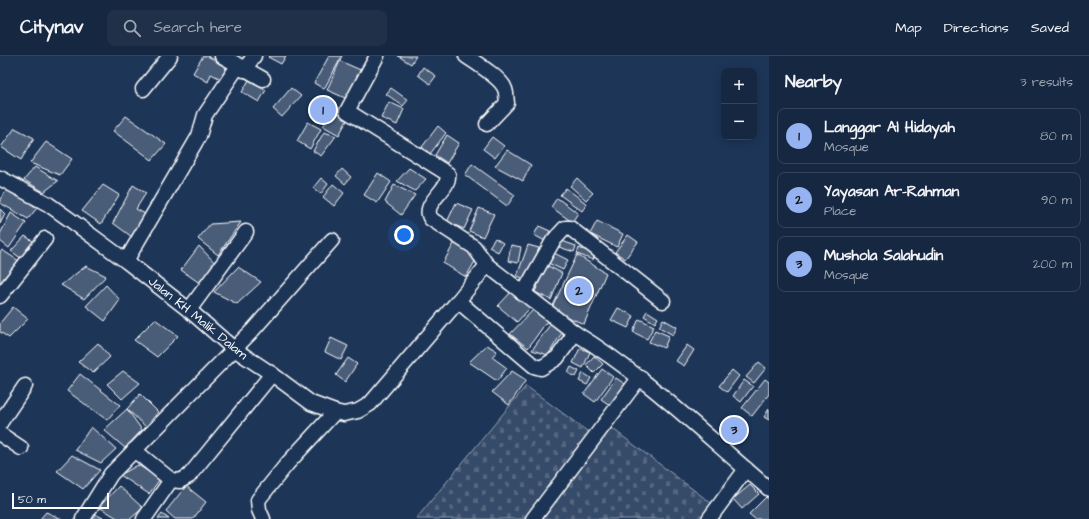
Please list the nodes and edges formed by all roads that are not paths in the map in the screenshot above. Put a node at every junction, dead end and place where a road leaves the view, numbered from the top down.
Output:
1 (170, 56) edge
2 (222, 56) edge
3 (254, 56) edge
4 (377, 56) edge
5 (466, 56) edge
6 (241, 68) junction
7 (263, 79) dead end
8 (144, 89) dead end
9 (487, 124) dead end
10 (0, 178) edge
11 (246, 232) dead end
12 (46, 239) dead end
13 (332, 240) dead end
14 (126, 261) junction
15 (487, 265) junction
16 (524, 294) junction
17 (0, 296) edge
18 (458, 301) junction
19 (663, 301) dead end
20 (189, 310) junction
21 (575, 333) junction
22 (234, 349) junction
23 (272, 374) junction
24 (640, 377) junction
25 (25, 386) dead end
26 (335, 412) junction
27 (0, 423) edge
28 (0, 434) edge
29 (20, 448) dead end
30 (134, 450) junction
31 (746, 469) junction
32 (171, 480) junction
33 (769, 489) edge
34 (83, 519) edge
35 (144, 519) edge
36 (263, 519) edge
37 (533, 519) edge
38 (709, 519) edge

1 - 8 street
2 - 6 street
3 - 6 street
4 - 15 street
5 - 9 street
6 - 7 street
6 - 14 street
10 - 14 street, Jalan KH Malik Dalam
11 - 20 street
12 - 17 street
13 - 22 street
14 - 20 street, Jalan KH Malik Dalam
15 - 16 street
15 - 18 street, Jalan KH Malik Dalam
16 - 19 street
16 - 21 street
18 - 21 street
18 - 26 street, Jalan KH Malik Dalam
20 - 22 street, Jalan KH Malik Dalam
21 - 24 street
22 - 23 street, Jalan KH Malik Dalam
22 - 30 street
23 - 26 street, Jalan KH Malik Dalam
23 - 32 street
24 - 31 street
24 - 37 street
25 - 27 street
26 - 36 street
28 - 29 street
30 - 32 street
30 - 34 street
31 - 33 street
31 - 38 street
32 - 35 street

